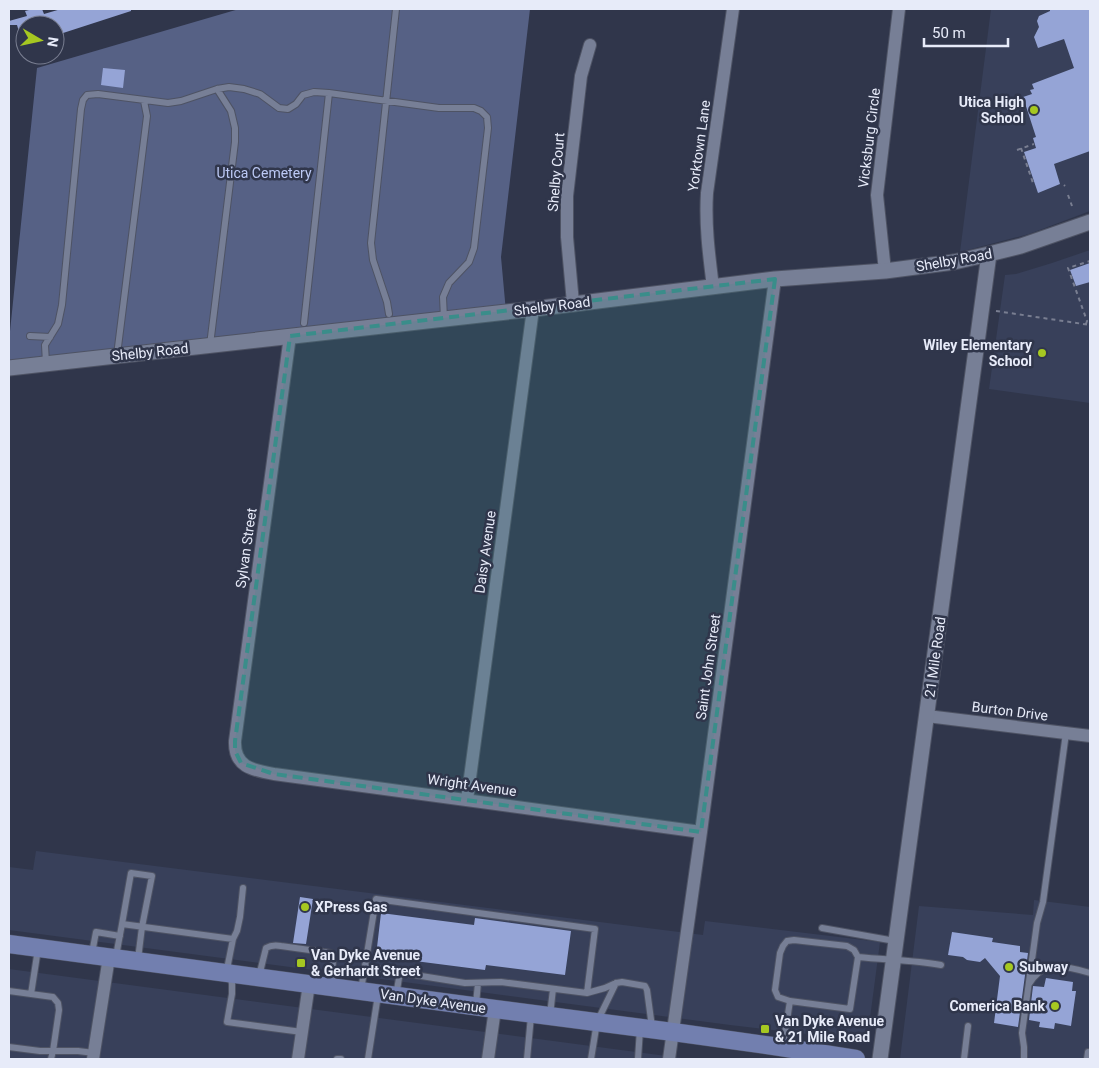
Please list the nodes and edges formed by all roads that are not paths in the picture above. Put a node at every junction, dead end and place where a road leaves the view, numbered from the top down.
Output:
1 (396, 9) edge
2 (733, 9) edge
3 (899, 9) edge
4 (590, 45) dead end
5 (217, 89) junction
6 (329, 93) junction
7 (386, 100) junction
8 (144, 101) junction
9 (1090, 222) edge
10 (989, 254) junction
11 (885, 270) junction
12 (774, 279) junction
13 (713, 287) junction
14 (573, 303) junction
15 (533, 309) junction
16 (390, 314) dead end
17 (444, 319) junction
18 (304, 323) dead end
19 (30, 336) dead end
20 (290, 336) junction
21 (50, 337) junction
22 (210, 345) junction
23 (117, 356) junction
24 (46, 364) junction
25 (9, 368) edge
26 (927, 716) junction
27 (1066, 733) junction
28 (1090, 736) edge
29 (241, 763) joint
30 (467, 800) junction
31 (701, 832) junction
32 (243, 888) dead end
33 (122, 924) junction
34 (142, 927) junction
35 (822, 928) dead end
36 (120, 936) junction
37 (233, 939) junction
38 (896, 941) junction
39 (9, 944) edge
40 (39, 948) junction
41 (106, 956) junction
42 (858, 957) junction
43 (138, 960) junction
44 (894, 960) junction
45 (941, 965) dead end
46 (365, 967) junction
47 (400, 972) junction
48 (1090, 972) edge
49 (229, 973) junction
50 (259, 977) junction
51 (478, 983) junction
52 (616, 983) junction
53 (309, 984) junction
54 (1029, 985) junction
55 (332, 987) junction
56 (553, 989) junction
57 (9, 991) edge
58 (360, 991) junction
59 (31, 994) junction
60 (379, 994) junction
61 (587, 994) junction
62 (396, 996) junction
63 (790, 1001) junction
64 (475, 1007) junction
65 (495, 1009) junction
66 (532, 1014) junction
67 (550, 1016) junction
68 (597, 1022) junction
69 (968, 1026) dead end
70 (646, 1028) junction
71 (302, 1032) junction
72 (673, 1032) junction
73 (9, 1047) edge
74 (783, 1047) junction
75 (52, 1052) junction
76 (93, 1056) edge
77 (51, 1059) edge
78 (298, 1059) edge
79 (337, 1059) edge
80 (341, 1059) edge
81 (368, 1059) edge
82 (488, 1059) edge
83 (527, 1059) edge
84 (591, 1059) edge
85 (638, 1059) edge
86 (669, 1059) edge
87 (856, 1059) edge
88 (880, 1059) edge
89 (964, 1059) edge
90 (1024, 1059) edge

1 - 7 lane
2 - 13 street, Yorktown Lane
3 - 11 street, Vicksburg Circle
4 - 14 street, Shelby Court
5 - 6 lane
5 - 8 lane
5 - 22 lane
6 - 7 lane
6 - 18 lane
7 - 16 lane
7 - 17 lane
8 - 21 lane
8 - 23 lane
9 - 10 street, Shelby Road
10 - 11 street, Shelby Road
10 - 26 street, 21 Mile Road
11 - 12 street, Shelby Road
12 - 13 street, Shelby Road
12 - 31 street, Saint John Street
13 - 14 street, Shelby Road
14 - 15 street, Shelby Road
15 - 17 street, Shelby Road
15 - 30 street, Daisy Avenue
17 - 20 street, Shelby Road
19 - 21 lane
20 - 22 street, Shelby Road
20 - 29 street, Sylvan Street
21 - 24 lane
22 - 23 street, Shelby Road
23 - 24 street, Shelby Road
24 - 25 street, Shelby Road
26 - 27 street, Burton Drive
26 - 38 street, 21 Mile Road
27 - 28 street, Burton Drive
27 - 54 lane
29 - 30 street, Wright Avenue
30 - 31 street, Wright Avenue
31 - 72 street, Saint John Street
32 - 37 lane
33 - 34 lane
33 - 34 lane
33 - 36 lane
34 - 37 lane
34 - 43 lane
35 - 38 lane
36 - 41 lane
36 - 41 lane
37 - 49 lane
38 - 44 street, 21 Mile Road
39 - 40 main road, Van Dyke Avenue
40 - 41 main road, Van Dyke Avenue
40 - 59 lane
41 - 43 main road, Van Dyke Avenue
41 - 76 street
42 - 44 lane
42 - 63 lane
42 - 63 lane
43 - 49 main road, Van Dyke Avenue
44 - 45 lane
44 - 88 street, 21 Mile Road
46 - 47 lane
46 - 58 lane
46 - 61 lane
47 - 51 lane
47 - 62 lane
48 - 54 lane
49 - 50 main road, Van Dyke Avenue
49 - 71 lane
50 - 53 main road, Van Dyke Avenue
50 - 55 lane
51 - 56 lane
51 - 64 lane
52 - 61 lane
52 - 68 lane
52 - 70 lane
53 - 55 main road, Van Dyke Avenue
53 - 71 street
54 - 90 lane
55 - 58 main road, Van Dyke Avenue
56 - 61 lane
56 - 67 lane
57 - 59 lane
58 - 60 main road, Van Dyke Avenue
59 - 75 lane
60 - 62 main road, Van Dyke Avenue
60 - 81 lane
62 - 64 main road, Van Dyke Avenue
63 - 74 lane
64 - 65 main road, Van Dyke Avenue
65 - 66 main road, Van Dyke Avenue
65 - 82 street
66 - 67 main road, Van Dyke Avenue
66 - 83 lane
67 - 68 main road, Van Dyke Avenue
68 - 70 main road, Van Dyke Avenue
68 - 84 lane
69 - 89 lane
70 - 72 main road, Van Dyke Avenue
70 - 85 lane
71 - 78 street
72 - 74 main road, Van Dyke Avenue
72 - 86 street, Saint John Street
73 - 75 lane
74 - 87 main road, Van Dyke Avenue
75 - 76 lane
75 - 77 lane
79 - 80 lane

